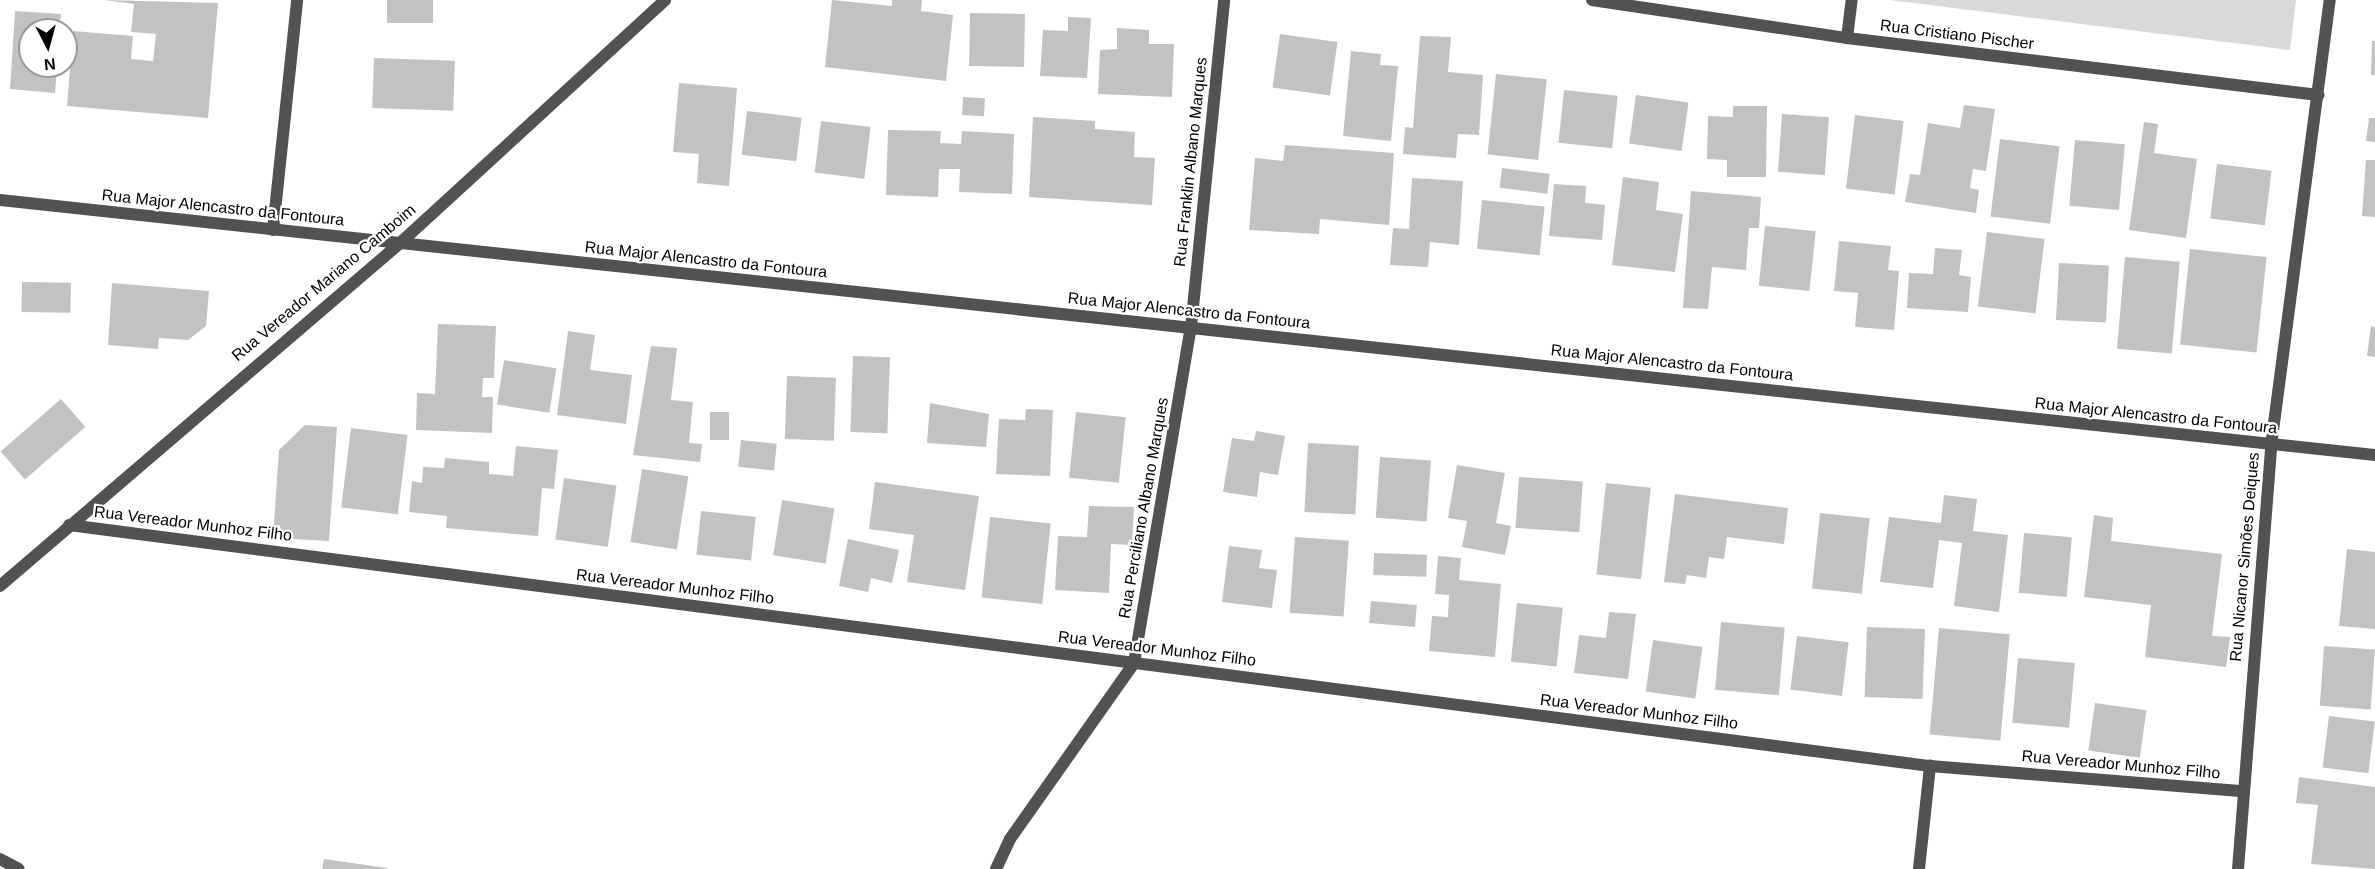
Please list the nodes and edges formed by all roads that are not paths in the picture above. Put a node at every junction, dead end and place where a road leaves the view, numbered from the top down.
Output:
1 (297, 0) edge
2 (665, 0) edge
3 (1224, 0) edge
4 (1592, 0) edge
5 (1852, 0) edge
6 (2330, 0) edge
7 (1847, 38) junction
8 (2319, 95) junction
9 (0, 200) edge
10 (273, 230) junction
11 (399, 244) junction
12 (1191, 327) junction
13 (2271, 446) junction
14 (2375, 455) edge
15 (69, 525) junction
16 (0, 586) edge
17 (1134, 663) junction
18 (1930, 766) junction
19 (2242, 791) junction
20 (0, 859) edge
21 (19, 869) edge
22 (996, 869) edge
23 (1919, 869) edge
24 (2238, 869) edge

1 - 10 street
2 - 11 street, Rua Vereador Mariano Camboim
3 - 12 street, Rua Franklin Albano Marques
4 - 7 street, Rua Cristiano Pischer
5 - 7 street
6 - 8 street, Rua Nicanor Simões Deiques
7 - 8 street, Rua Cristiano Pischer
8 - 13 street, Rua Nicanor Simões Deiques
9 - 10 street, Rua Major Alencastro da Fontoura
10 - 11 street, Rua Major Alencastro da Fontoura
11 - 12 street, Rua Major Alencastro da Fontoura
11 - 15 street, Rua Vereador Mariano Camboim
12 - 13 street, Rua Major Alencastro da Fontoura
12 - 17 street, Rua Perciliano Albano Marques
13 - 14 street, Rua Major Alencastro da Fontoura
13 - 19 street, Rua Nicanor Simões Deiques
15 - 16 street, Rua Vereador Mariano Camboim
15 - 17 street, Rua Vereador Munhoz Filho
17 - 18 street, Rua Vereador Munhoz Filho
17 - 22 street, Rua Perciliano Albano Marques
18 - 19 street, Rua Vereador Munhoz Filho
18 - 23 street
19 - 24 street, Rua Nicanor Simões Deiques
20 - 21 street

